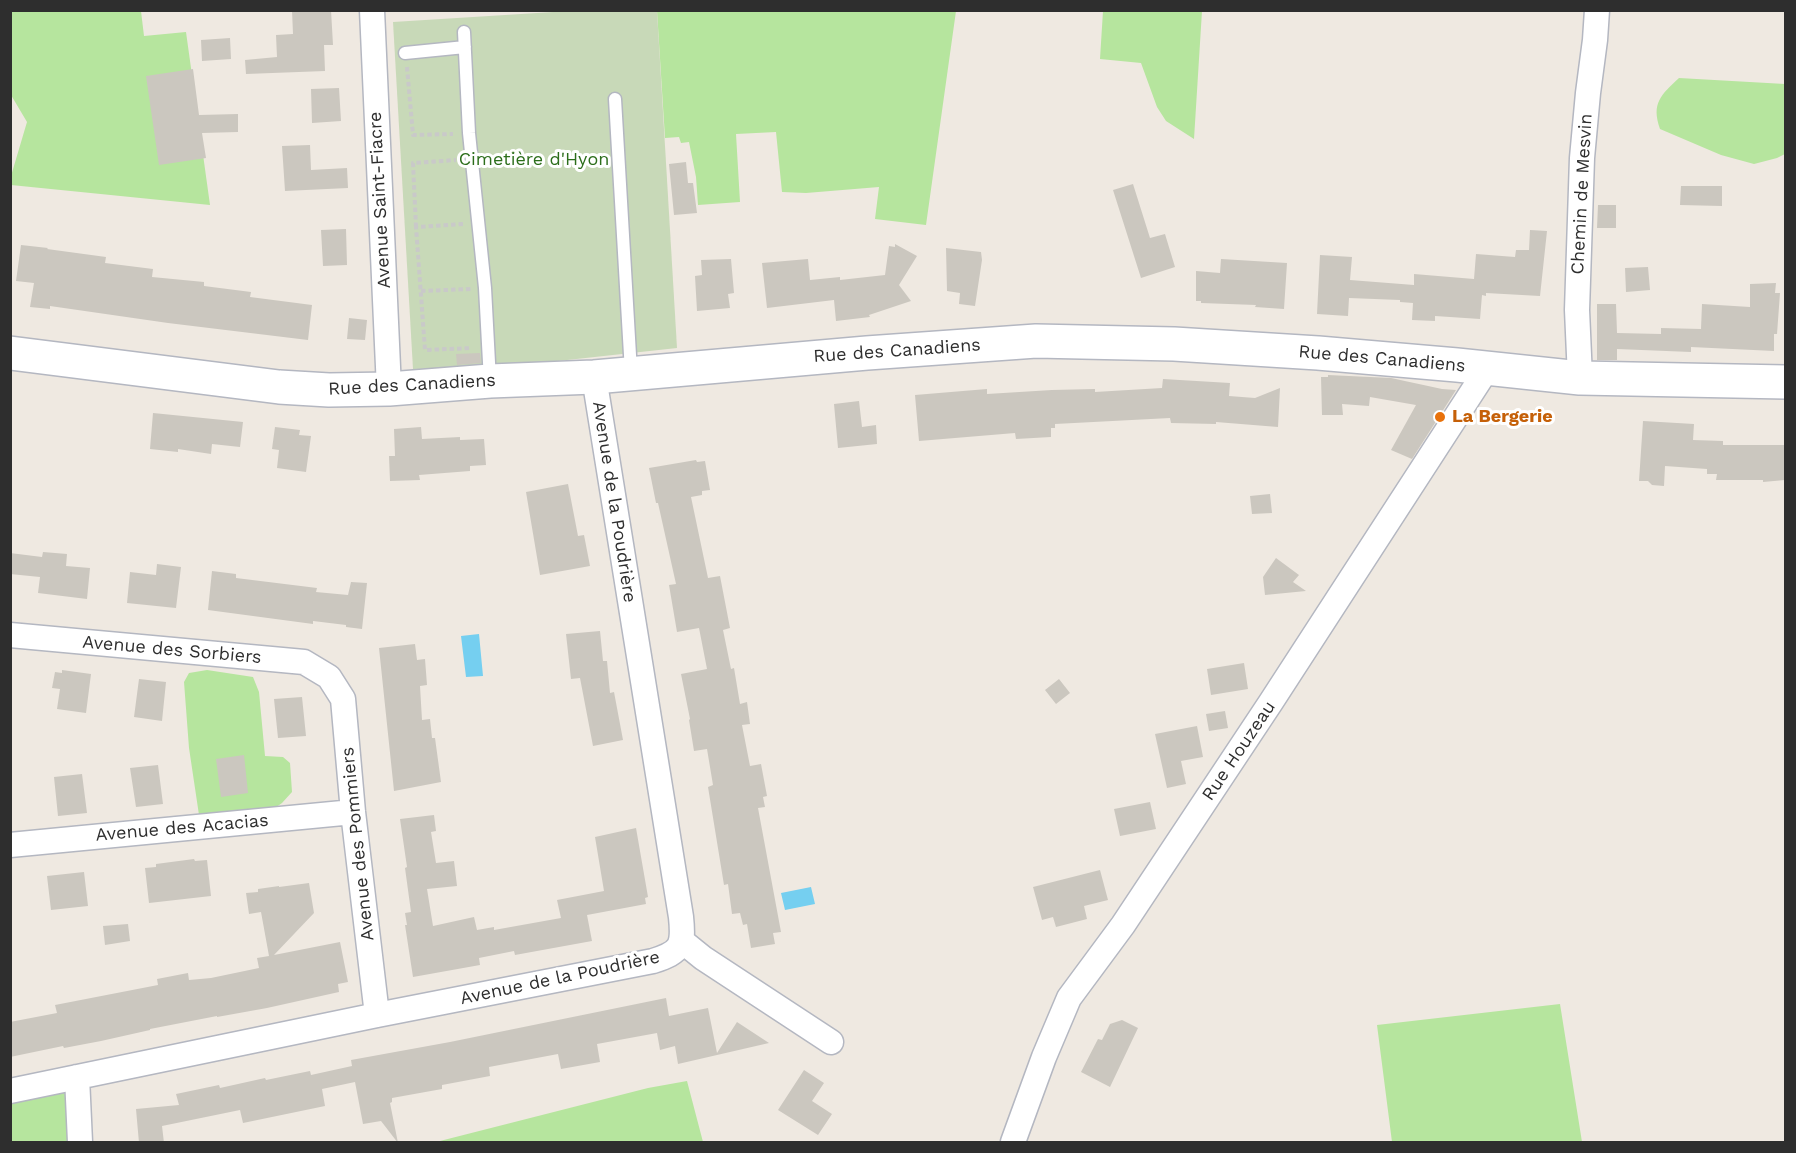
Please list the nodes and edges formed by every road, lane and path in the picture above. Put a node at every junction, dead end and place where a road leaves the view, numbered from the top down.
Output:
1 (372, 10) edge
2 (1597, 10) edge
3 (464, 32) dead end
4 (465, 47) junction
5 (405, 52) joint
6 (615, 99) dead end
7 (469, 134) junction
8 (472, 159) junction
9 (479, 223) junction
10 (416, 227) junction
11 (485, 288) junction
12 (421, 291) junction
13 (474, 348) dead end
14 (10, 353) edge
15 (1487, 369) junction
16 (632, 374) junction
17 (594, 377) junction
18 (1580, 378) junction
19 (490, 381) junction
20 (1785, 382) edge
21 (389, 389) junction
22 (10, 635) edge
23 (329, 677) joint
24 (353, 812) junction
25 (10, 844) edge
26 (682, 941) junction
27 (377, 1015) junction
28 (831, 1042) dead end
29 (77, 1077) junction
30 (10, 1091) edge
31 (1015, 1140) edge
32 (80, 1143) edge

1 - 21 street, Avenue Saint-Fiacre
2 - 18 street, Chemin de Mesvin
3 - 4 lane
4 - 5 lane
4 - 7 lane
5 - 7 path
6 - 16 lane
7 - 8 lane
8 - 9 lane
8 - 10 path
9 - 10 path
9 - 11 lane
10 - 12 path
11 - 12 path
11 - 19 lane
12 - 13 path
14 - 21 street, Rue des Canadiens
15 - 16 street, Rue des Canadiens
15 - 18 street, Rue des Canadiens
15 - 31 street, Rue Houzeau
16 - 17 street, Rue des Canadiens
17 - 19 street, Rue des Canadiens
17 - 26 street, Avenue de la Poudrière
18 - 20 street, Rue des Canadiens
19 - 21 street, Rue des Canadiens
22 - 23 street, Avenue des Sorbiers
23 - 24 street, Avenue des Pommiers
24 - 25 street, Avenue des Acacias
24 - 27 street, Avenue des Pommiers
26 - 27 street, Avenue de la Poudrière
26 - 28 street
27 - 29 street, Avenue de la Poudrière
29 - 30 street, Avenue de la Poudrière
29 - 32 street

